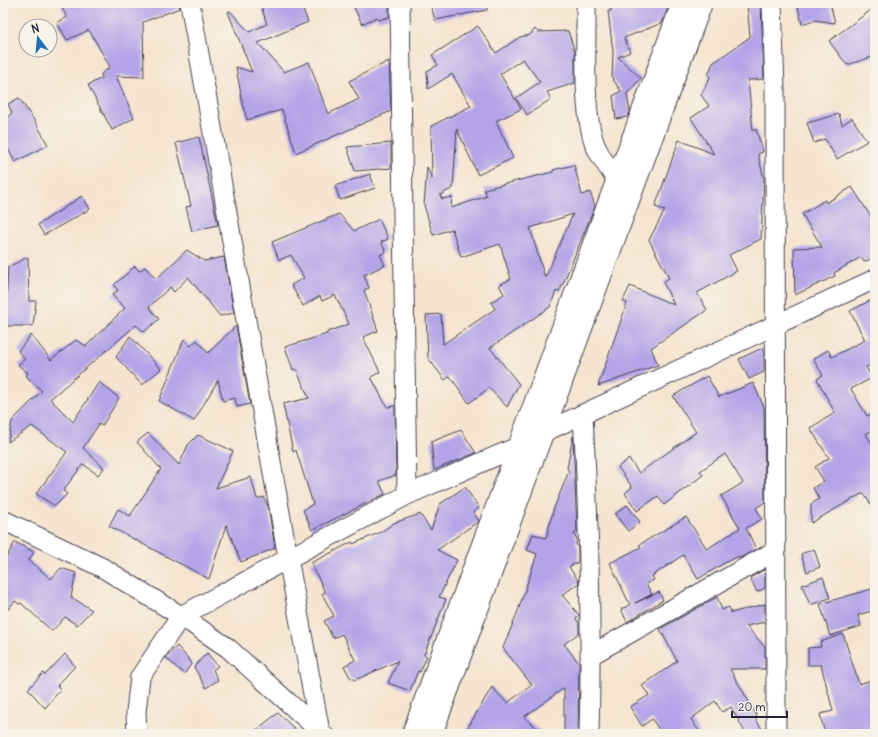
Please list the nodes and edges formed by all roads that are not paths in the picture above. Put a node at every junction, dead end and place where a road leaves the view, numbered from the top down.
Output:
1 (190, 3) edge
2 (400, 3) edge
3 (586, 3) edge
4 (683, 3) edge
5 (701, 3) edge
6 (772, 3) edge
7 (617, 180) junction
8 (875, 279) edge
9 (775, 327) junction
10 (583, 415) junction
11 (542, 433) junction
12 (519, 446) junction
13 (407, 495) junction
14 (3, 520) edge
15 (775, 550) junction
16 (288, 558) junction
17 (181, 616) junction
18 (591, 655) junction
19 (322, 733) edge
20 (137, 734) edge
21 (413, 734) edge
22 (431, 734) edge
23 (589, 734) edge
24 (776, 734) edge

1 - 16 street
2 - 13 street
3 - 7 street
4 - 7 street
5 - 11 street
6 - 9 street
7 - 12 street
8 - 9 street
9 - 10 street
9 - 15 street
10 - 11 street
10 - 18 street
11 - 12 street
11 - 22 street
12 - 13 street
12 - 21 street
13 - 16 street
14 - 17 street
15 - 18 street
15 - 24 street
16 - 17 street
16 - 19 street
17 - 19 street
17 - 20 street
18 - 23 street

